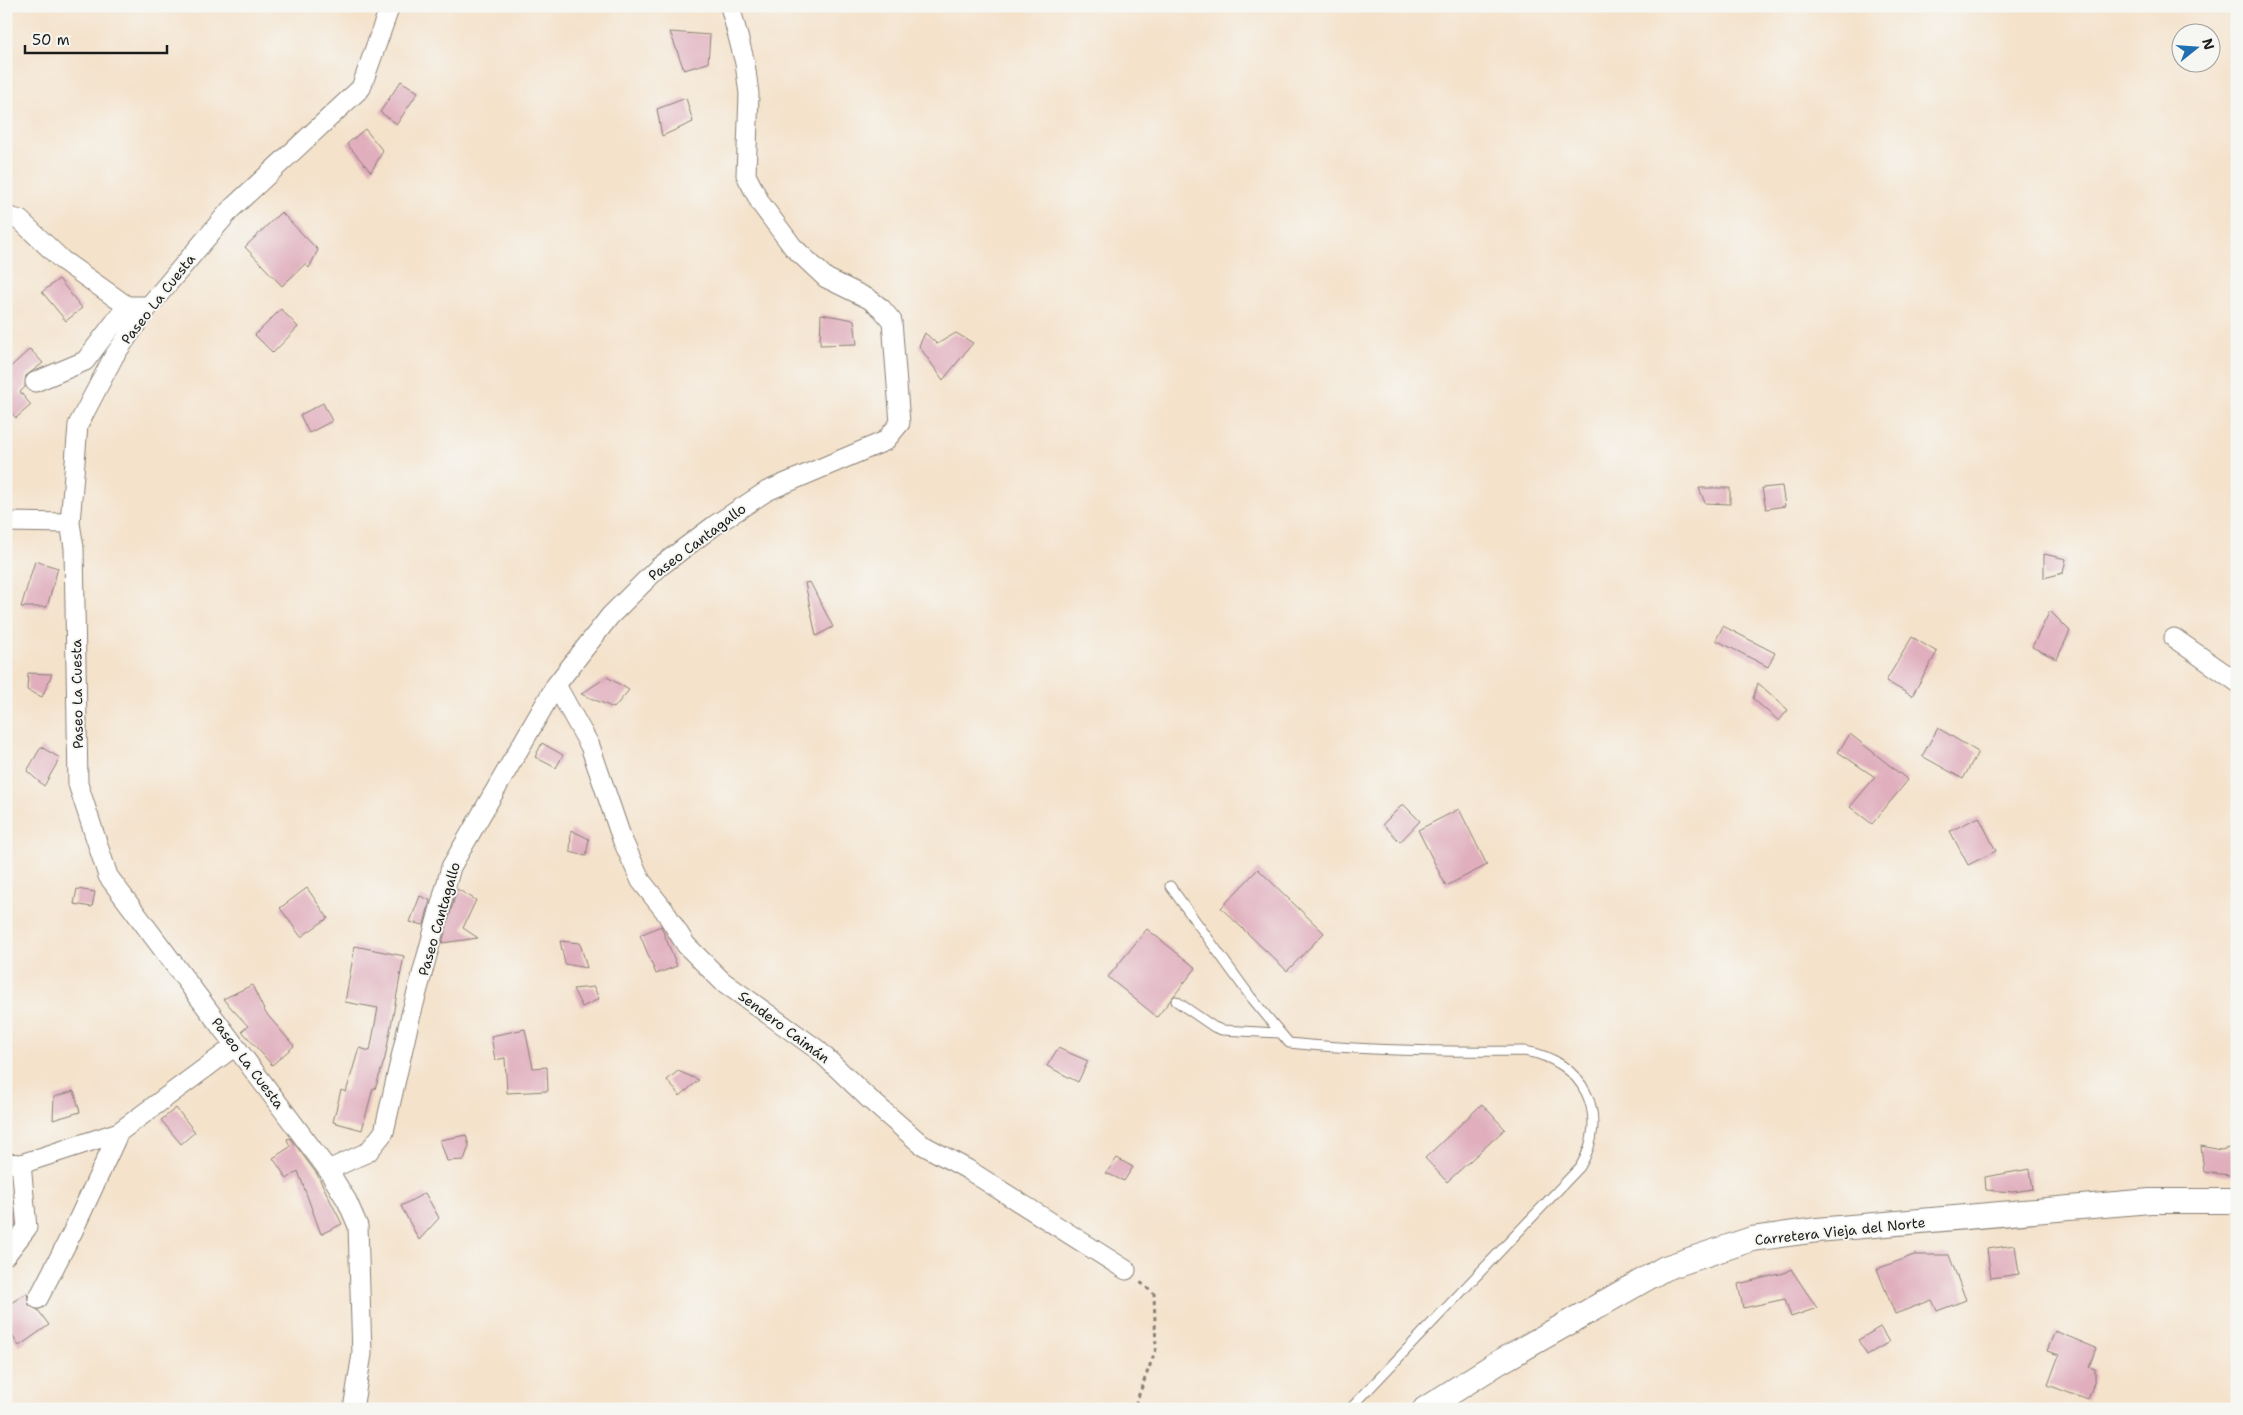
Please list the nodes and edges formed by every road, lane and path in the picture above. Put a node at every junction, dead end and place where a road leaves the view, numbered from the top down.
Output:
1 (390, 6) edge
2 (730, 6) edge
3 (6, 216) edge
4 (127, 306) junction
5 (149, 306) junction
6 (35, 382) dead end
7 (6, 522) edge
8 (70, 523) junction
9 (2174, 638) dead end
10 (2237, 682) edge
11 (556, 685) junction
12 (1170, 886) dead end
13 (1176, 1001) dead end
14 (1280, 1033) junction
15 (235, 1046) junction
16 (119, 1132) junction
17 (14, 1163) edge
18 (328, 1170) junction
19 (2237, 1201) edge
20 (6, 1255) edge
21 (1126, 1270) joint
22 (38, 1299) dead end
23 (353, 1409) edge
24 (1130, 1409) edge
25 (1350, 1409) edge
26 (1425, 1409) edge

1 - 5 street, Paseo La Cuesta
2 - 11 street, Paseo Cantagallo
3 - 4 street
4 - 5 street
4 - 6 street
5 - 8 street, Paseo La Cuesta
7 - 8 street
8 - 15 street, Paseo La Cuesta
9 - 10 street
11 - 18 street, Paseo Cantagallo
11 - 21 street, Sendero Caimán
12 - 14 lane
13 - 14 lane
14 - 25 lane
15 - 16 street
15 - 18 street, Paseo La Cuesta
16 - 17 street
16 - 22 street
17 - 20 street
18 - 23 street, Paseo La Cuesta
19 - 26 street, Carretera Vieja del Norte
21 - 24 path

